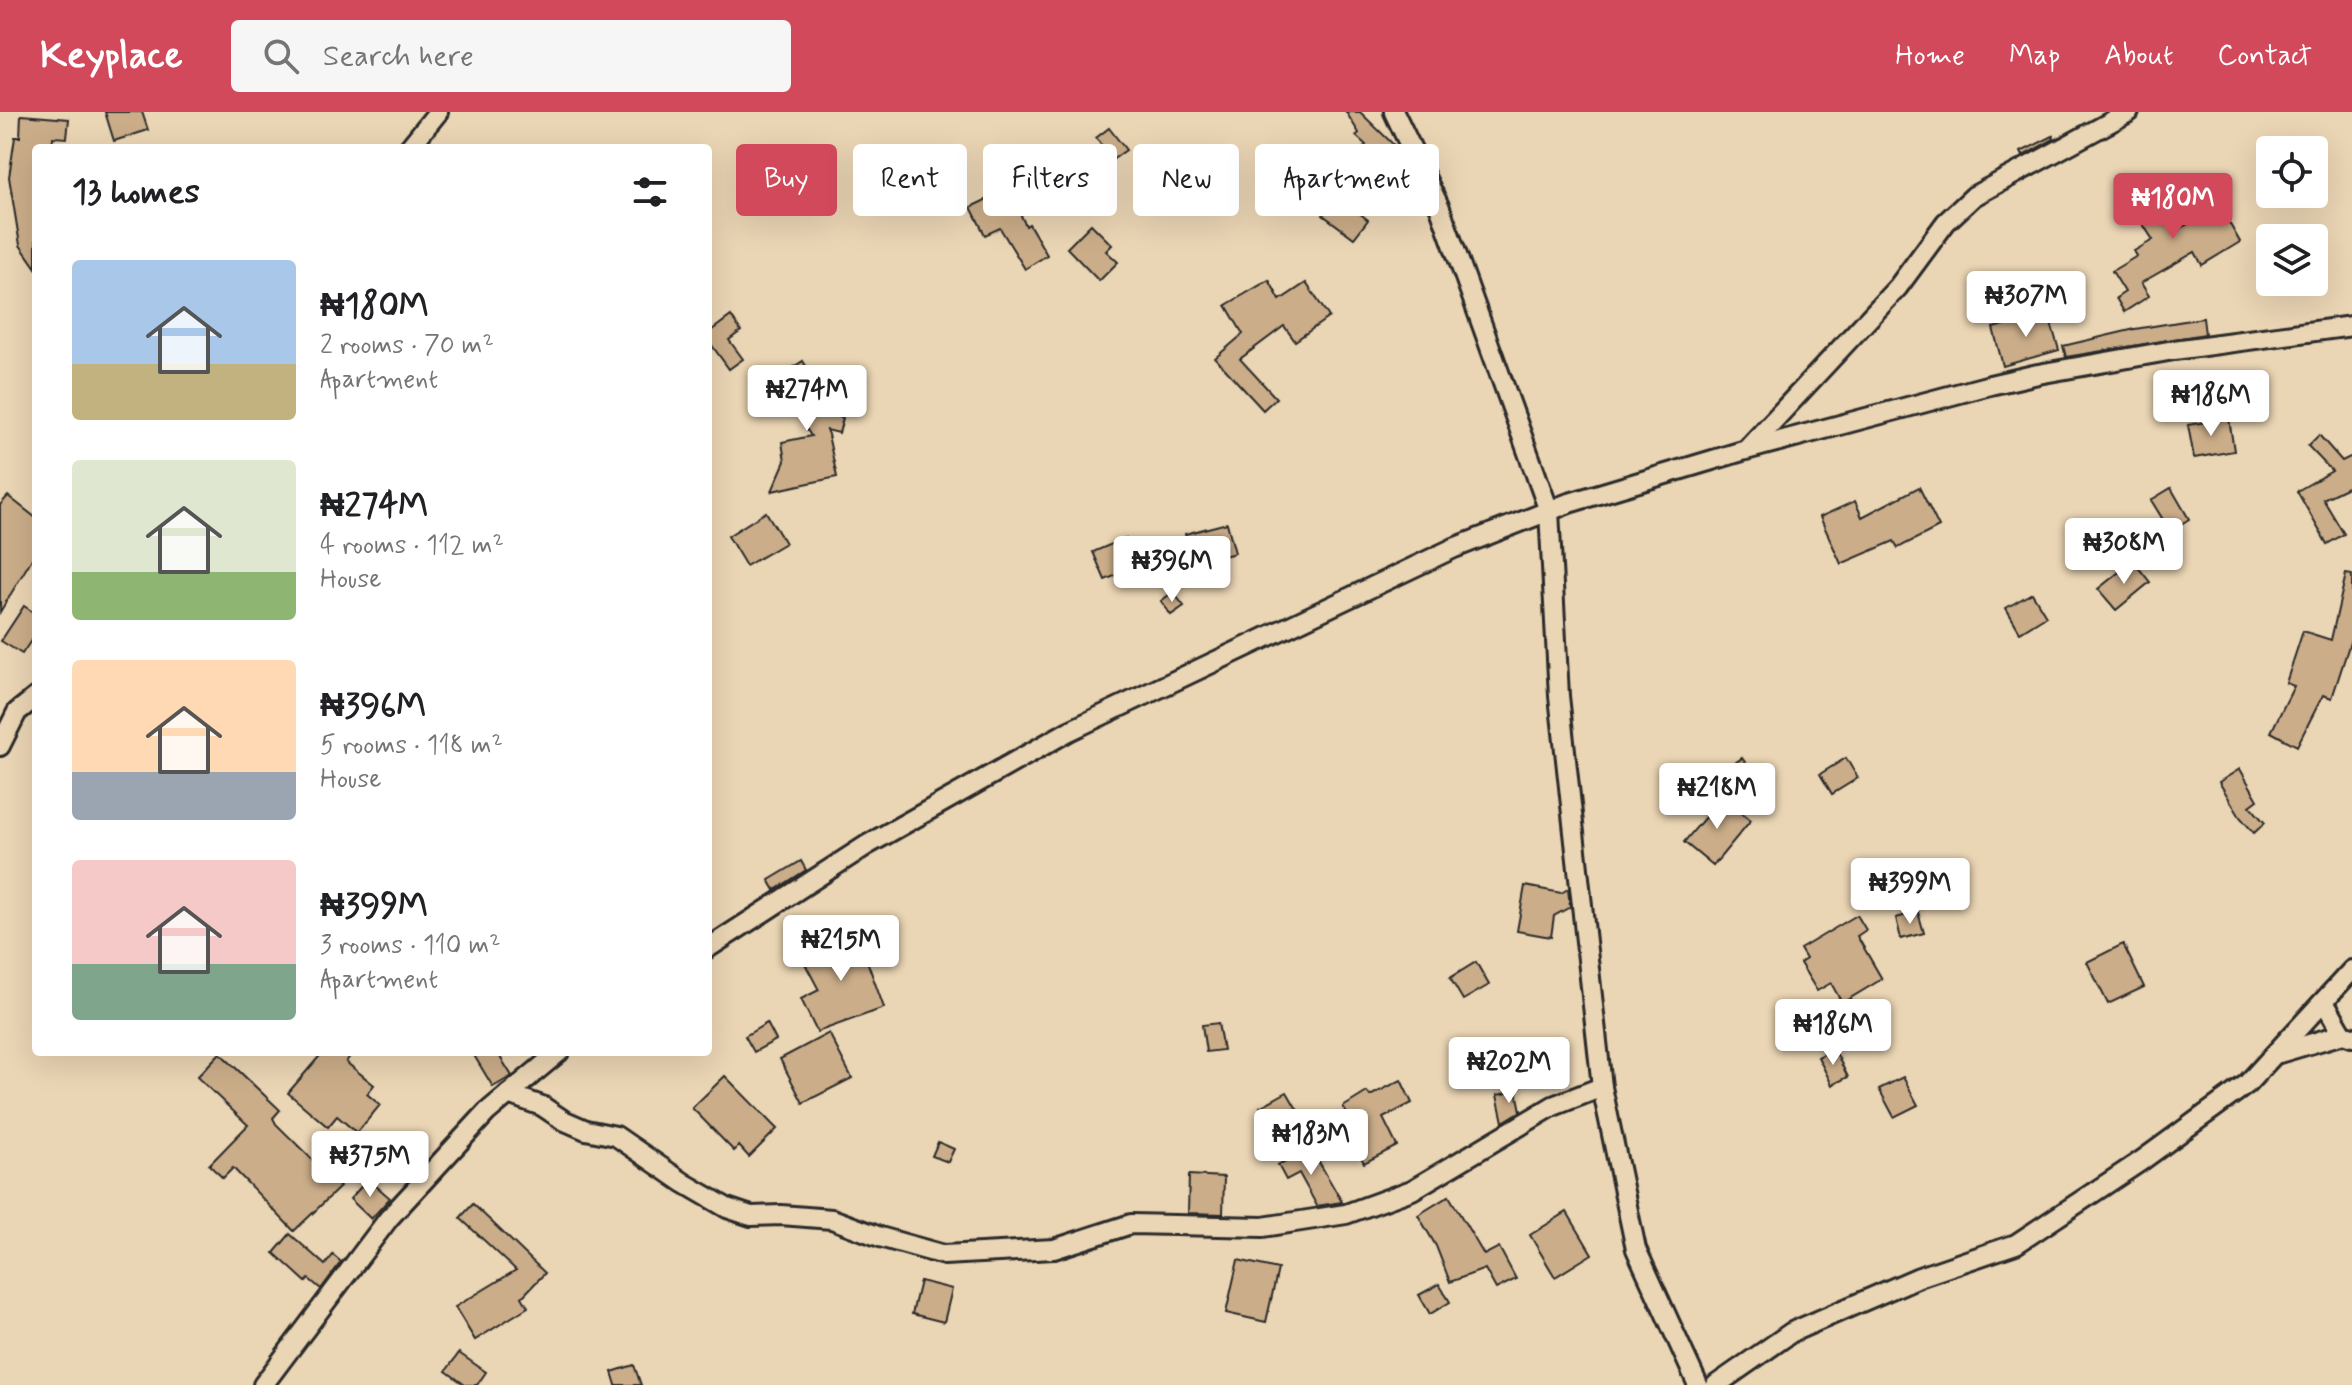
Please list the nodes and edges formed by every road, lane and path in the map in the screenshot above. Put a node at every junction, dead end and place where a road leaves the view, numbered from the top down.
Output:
1 (438, 112) edge
2 (1394, 112) edge
3 (2129, 112) edge
4 (412, 144) edge
5 (2352, 326) edge
6 (1746, 450) junction
7 (1549, 511) junction
8 (32, 700) edge
9 (0, 746) edge
10 (712, 945) edge
11 (2352, 970) edge
12 (2324, 1001) junction
13 (2347, 1036) edge
14 (2276, 1054) junction
15 (554, 1056) edge
16 (1602, 1087) junction
17 (508, 1094) junction
18 (263, 1385) edge
19 (1698, 1385) edge
20 (1716, 1385) edge

1 - 4 street
2 - 7 street
3 - 6 street
5 - 6 street
6 - 7 street
7 - 10 street
7 - 16 street
8 - 9 street
11 - 12 street
12 - 13 street
12 - 14 street
13 - 14 street
14 - 20 street
15 - 17 street
16 - 17 street
16 - 19 street
17 - 18 street

